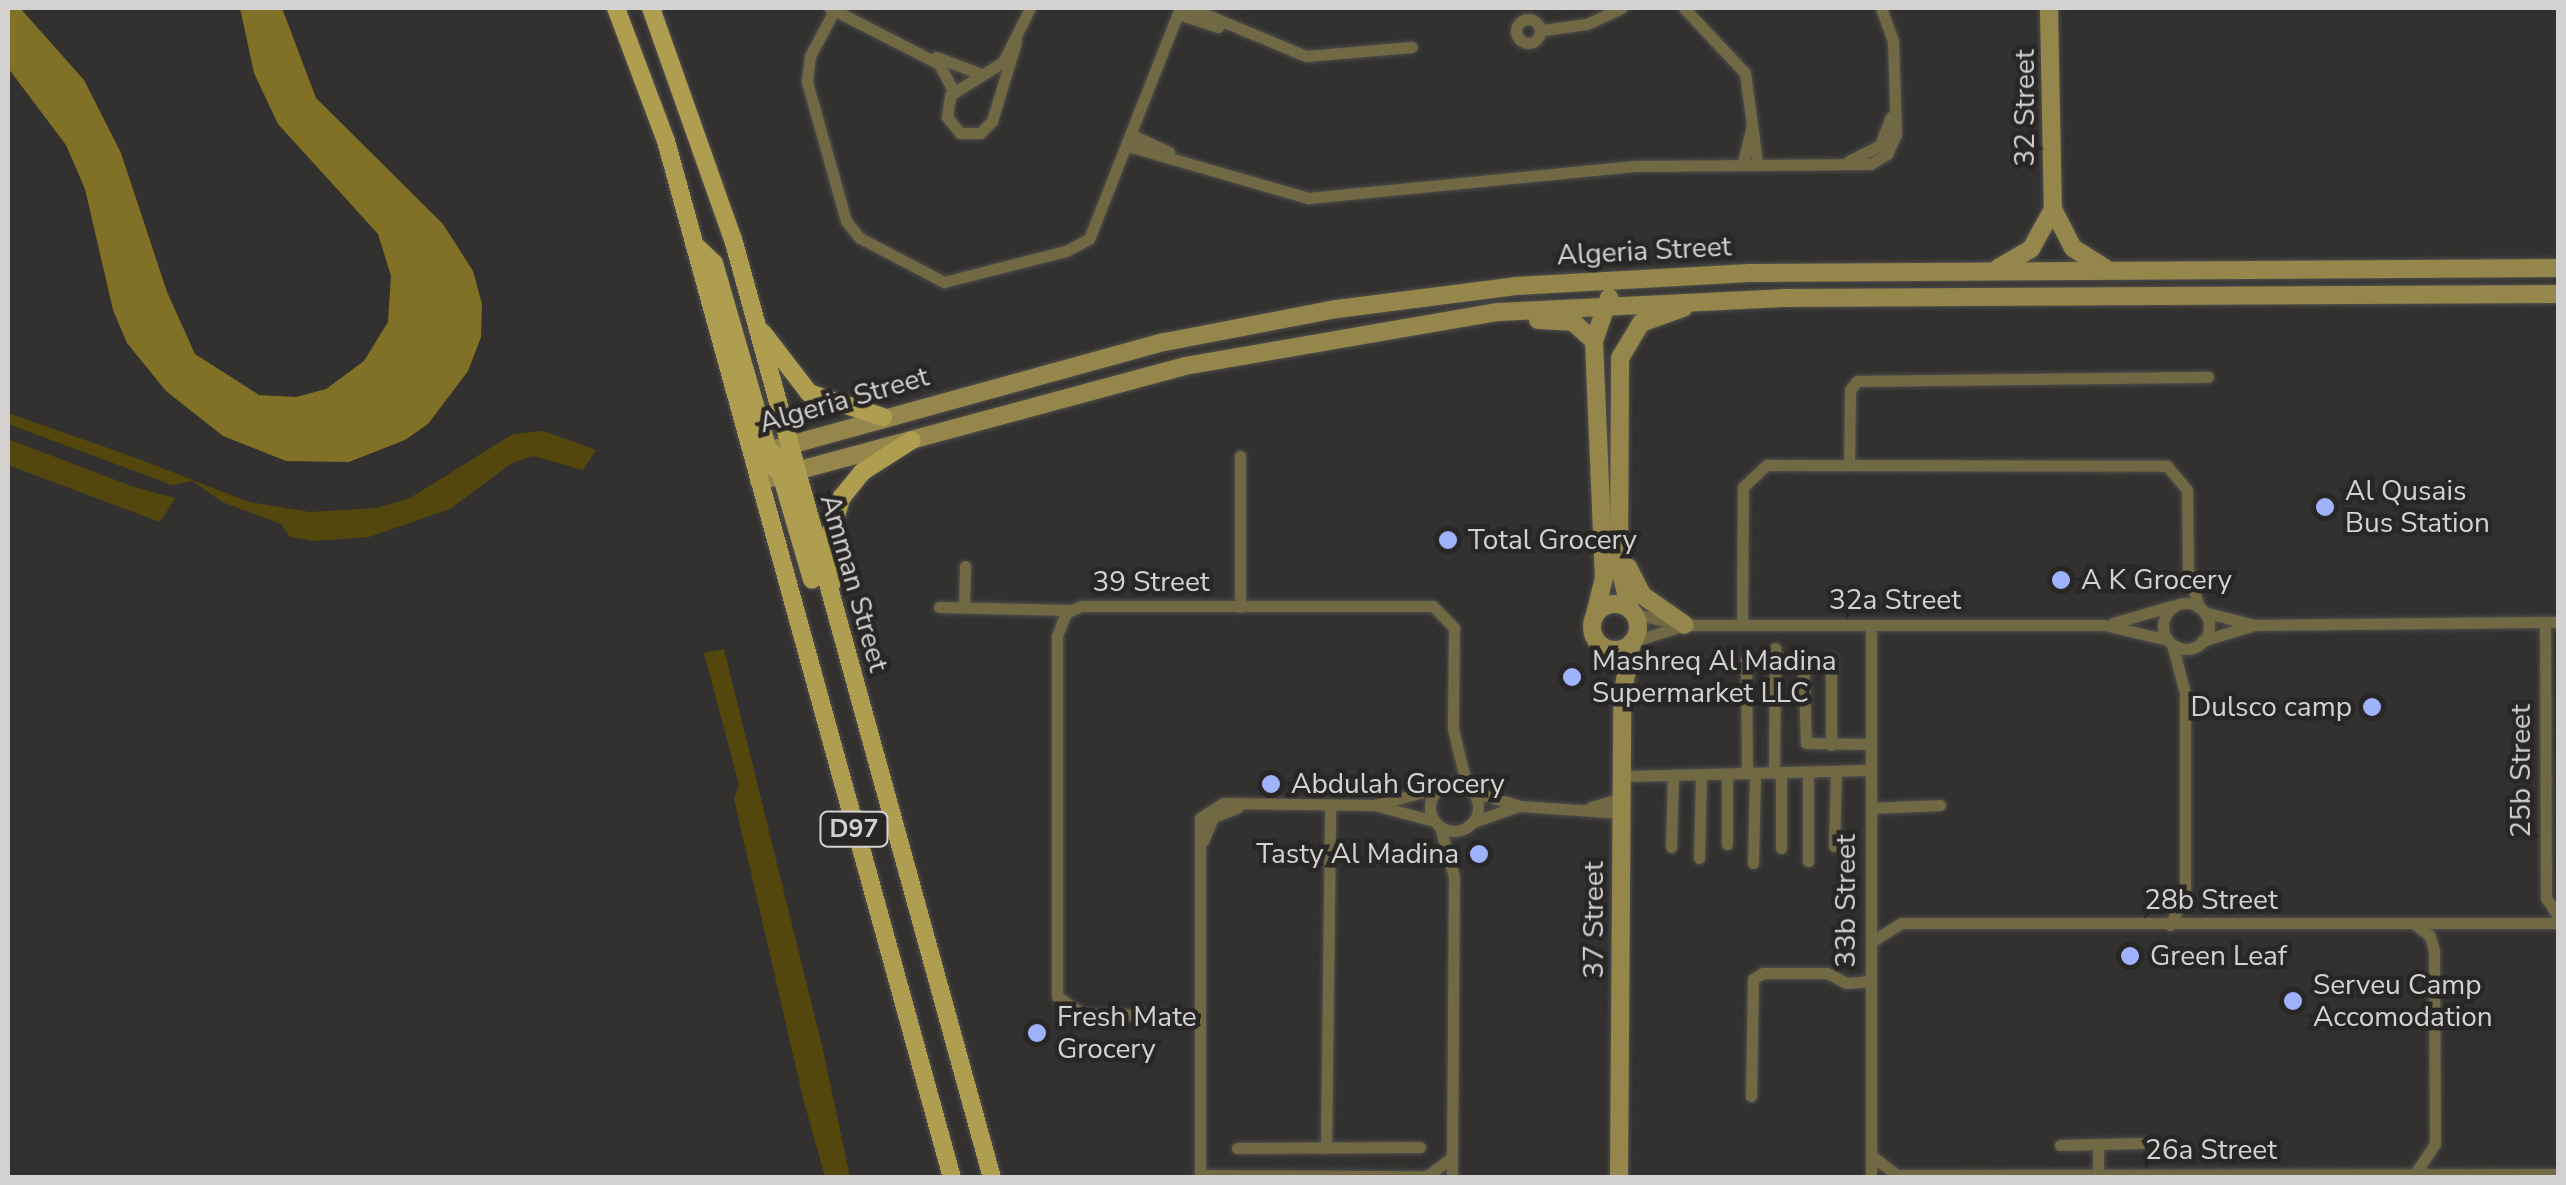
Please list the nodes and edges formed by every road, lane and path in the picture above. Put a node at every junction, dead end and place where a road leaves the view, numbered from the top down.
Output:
1 (616, 8) edge
2 (651, 8) edge
3 (1030, 8) edge
4 (1191, 8) edge
5 (1621, 8) edge
6 (1684, 8) edge
7 (1881, 8) edge
8 (2049, 8) edge
9 (832, 9) edge
10 (1179, 11) edge
11 (1543, 30) dead end
12 (1246, 34) junction
13 (1016, 42) junction
14 (1412, 47) dead end
15 (927, 57) junction
16 (980, 74) junction
17 (953, 90) junction
18 (1752, 126) junction
19 (1130, 141) junction
20 (1743, 162) junction
21 (1757, 162) junction
22 (2053, 209) junction
23 (2558, 268) edge
24 (2110, 270) junction
25 (1990, 271) junction
26 (1941, 272) junction
27 (2558, 294) edge
28 (1720, 299) junction
29 (1604, 303) junction
30 (1499, 312) junction
31 (753, 317) junction
32 (1594, 341) junction
33 (2208, 378) dead end
34 (883, 417) junction
35 (912, 440) junction
36 (1240, 456) dead end
37 (764, 459) junction
38 (1850, 465) junction
39 (787, 472) junction
40 (1619, 530) junction
41 (966, 566) dead end
42 (2174, 606) junction
43 (939, 607) dead end
44 (964, 607) junction
45 (1240, 607) junction
46 (832, 608) junction
47 (1039, 608) junction
48 (1070, 610) junction
49 (2202, 610) junction
50 (1632, 611) junction
51 (1595, 614) junction
52 (2552, 622) edge
53 (2104, 624) junction
54 (1685, 625) junction
55 (1742, 625) junction
56 (1872, 625) junction
57 (2254, 625) junction
58 (1057, 628) junction
59 (1632, 642) junction
60 (2170, 642) junction
61 (2202, 642) junction
62 (1606, 648) junction
63 (1775, 648) dead end
64 (1803, 658) dead end
65 (1832, 658) dead end
66 (1746, 660) dead end
67 (848, 666) junction
68 (1622, 697) junction
69 (1871, 744) junction
70 (1830, 745) junction
71 (1871, 770) junction
72 (1836, 771) junction
73 (1808, 772) junction
74 (1751, 773) junction
75 (1777, 773) junction
76 (1701, 774) junction
77 (1727, 774) junction
78 (1673, 775) junction
79 (1622, 776) junction
80 (1439, 788) junction
81 (1470, 789) junction
82 (1374, 805) junction
83 (1940, 805) dead end
84 (1330, 806) junction
85 (1520, 806) junction
86 (1622, 806) junction
87 (1871, 808) junction
88 (1473, 822) junction
89 (1437, 824) junction
90 (1727, 844) dead end
91 (1834, 846) dead end
92 (1671, 848) dead end
93 (1781, 848) dead end
94 (1699, 858) dead end
95 (1808, 861) dead end
96 (1753, 862) dead end
97 (2558, 919) edge
98 (2414, 924) junction
99 (2170, 925) junction
100 (1871, 942) junction
101 (1871, 982) junction
102 (1200, 1016) junction
103 (1751, 1096) dead end
104 (2142, 1143) dead end
105 (2098, 1144) junction
106 (2060, 1145) dead end
107 (1420, 1147) dead end
108 (1326, 1148) junction
109 (1344, 1148) junction
110 (1871, 1155) junction
111 (1452, 1158) junction
112 (2558, 1174) edge
113 (1242, 1175) edge
114 (1340, 1175) edge
115 (1200, 1176) edge
116 (2098, 1176) edge
117 (2168, 1176) edge
118 (2376, 1176) edge
119 (2410, 1176) edge
120 (2477, 1176) edge
121 (952, 1178) edge
122 (992, 1178) edge
123 (1452, 1178) edge
124 (1622, 1178) edge
125 (1871, 1178) edge

1 - 37 main road, D97
2 - 31 main road, D97
3 - 13 street
4 - 12 street
5 - 11 street
6 - 18 street
7 - 21 street
8 - 22 main road, 32 Street
9 - 15 street
9 - 19 street
10 - 12 street
10 - 19 street
12 - 14 street
13 - 16 street
13 - 17 street
15 - 16 street
15 - 17 street
16 - 17 street
18 - 20 street
18 - 21 street
19 - 20 street
20 - 21 street
22 - 24 main road, 32 Street
22 - 25 main road
23 - 24 main road, Algeria Street
24 - 25 main road, Algeria Street
25 - 26 main road, Algeria Street
26 - 29 main road
26 - 34 main road, Algeria Street
27 - 28 main road, Algeria Street
28 - 29 main road, Algeria Street
28 - 40 main road
29 - 30 main road, Algeria Street
29 - 32 main road
30 - 32 main road
30 - 35 main road, Algeria Street
31 - 34 main road
31 - 37 main road, D97
32 - 51 main road
33 - 38 street
34 - 37 main road, Algeria Street
35 - 39 main road, Algeria Street
35 - 46 main road
36 - 45 street
37 - 39 main road, Algeria Street
37 - 39 main road
37 - 121 main road, D97
38 - 49 street
38 - 55 street
39 - 46 main road, Amman Street / D97
39 - 67 main road
40 - 50 main road
40 - 54 main road
41 - 44 street
42 - 49 street
42 - 53 street, 32a Street
42 - 60 street
43 - 44 street
44 - 47 street
45 - 48 street, 39 Street
45 - 81 street, 39 Street
46 - 67 main road, Amman Street / D97
47 - 48 street
47 - 58 street
48 - 58 street, 39 Street
49 - 57 street
49 - 61 street
50 - 51 main road
50 - 54 street, 32a Street
50 - 59 main road
51 - 62 main road
52 - 57 street
52 - 97 street, 25b Street
53 - 56 street, 32a Street
53 - 60 street, 32a Street
54 - 55 street, 32a Street
54 - 59 street, 32a Street
55 - 56 street, 32a Street
56 - 69 street, 33b Street
57 - 61 street
58 - 102 street
59 - 62 main road
59 - 68 main road, 37 Street
60 - 61 street
60 - 99 street
62 - 68 main road, 37 Street
63 - 75 street
64 - 70 street
65 - 70 street
66 - 74 street
67 - 122 main road, Amman Street / D97
68 - 79 main road, 37 Street
69 - 70 street
69 - 71 street, 33b Street
71 - 72 street
71 - 87 street, 33b Street
72 - 73 street
72 - 91 street
73 - 75 street
73 - 95 street
74 - 75 street
74 - 77 street
74 - 96 street
75 - 93 street
76 - 77 street
76 - 78 street
76 - 94 street
77 - 90 street
78 - 79 street
78 - 92 street
79 - 86 main road, 37 Street
80 - 81 street
80 - 82 street
80 - 89 street
81 - 85 street
81 - 88 street
82 - 84 street
82 - 89 street
83 - 87 street
84 - 102 street
84 - 108 street
85 - 86 street
85 - 88 street
86 - 124 main road, 37 Street
87 - 100 street, 33b Street
88 - 89 street
89 - 111 street
97 - 98 street, 28b Street
98 - 99 street, 28b Street
98 - 119 street
99 - 100 street, 28b Street
100 - 101 street, 33b Street
101 - 103 street
101 - 110 street, 33b Street
102 - 115 street
104 - 105 street
105 - 106 street
105 - 116 street
107 - 109 street
108 - 109 street
108 - 113 street
109 - 114 street
110 - 116 street, 26a Street
110 - 125 street, 33b Street
111 - 114 street
111 - 123 street
112 - 120 street, 26a Street
113 - 114 street
113 - 115 street
116 - 117 street, 26a Street
117 - 118 street, 26a Street
118 - 119 street, 26a Street
119 - 120 street, 26a Street

